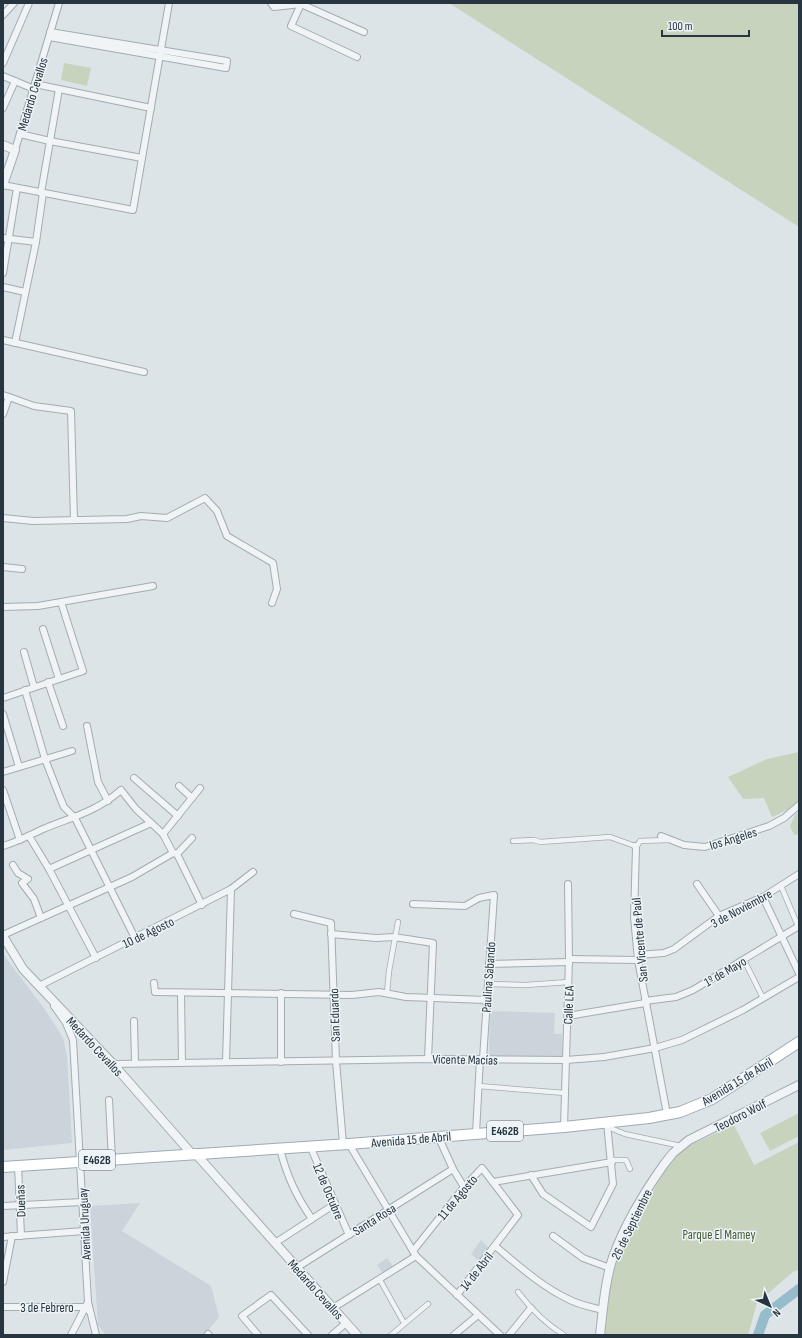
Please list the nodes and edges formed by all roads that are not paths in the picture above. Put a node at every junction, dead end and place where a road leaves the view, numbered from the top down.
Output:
1 (14, 3) edge
2 (29, 3) edge
3 (59, 3) edge
4 (170, 3) edge
5 (271, 3) edge
6 (301, 4) junction
7 (3, 15) edge
8 (364, 32) dead end
9 (50, 34) junction
10 (162, 53) junction
11 (357, 57) dead end
12 (3, 63) edge
13 (3, 76) edge
14 (15, 81) junction
15 (34, 86) junction
16 (60, 89) junction
17 (3, 108) edge
18 (152, 108) junction
19 (20, 134) junction
20 (50, 141) junction
21 (3, 145) edge
22 (15, 150) junction
23 (142, 158) junction
24 (3, 185) edge
25 (17, 188) junction
26 (42, 193) junction
27 (6, 238) edge
28 (36, 242) junction
29 (3, 273) edge
30 (3, 287) edge
31 (25, 292) junction
32 (3, 340) edge
33 (16, 342) junction
34 (144, 372) dead end
35 (6, 396) edge
36 (3, 414) edge
37 (3, 518) edge
38 (74, 520) junction
39 (3, 567) edge
40 (22, 569) dead end
41 (152, 586) dead end
42 (61, 602) junction
43 (272, 602) dead end
44 (3, 607) edge
45 (43, 629) dead end
46 (24, 652) dead end
47 (59, 679) junction
48 (48, 682) junction
49 (34, 687) junction
50 (25, 690) junction
51 (3, 698) edge
52 (3, 714) edge
53 (63, 726) dead end
54 (87, 726) dead end
55 (72, 751) dead end
56 (45, 759) junction
57 (20, 767) junction
58 (3, 772) edge
59 (134, 778) dead end
60 (179, 786) dead end
61 (200, 788) dead end
62 (3, 790) edge
63 (192, 798) junction
64 (108, 801) junction
65 (799, 805) edge
66 (178, 816) junction
67 (75, 818) junction
68 (151, 824) junction
69 (163, 834) junction
70 (29, 836) junction
71 (661, 836) dead end
72 (192, 838) dead end
73 (20, 840) junction
74 (670, 840) junction
75 (513, 841) dead end
76 (3, 846) edge
77 (635, 847) junction
78 (91, 850) junction
79 (175, 853) junction
80 (13, 865) dead end
81 (49, 869) junction
82 (253, 872) dead end
83 (799, 874) edge
84 (568, 884) dead end
85 (697, 884) dead end
86 (781, 886) junction
87 (110, 887) junction
88 (231, 889) junction
89 (763, 897) junction
90 (413, 904) dead end
91 (69, 905) junction
92 (202, 905) junction
93 (294, 914) dead end
94 (719, 916) junction
95 (41, 918) junction
96 (398, 922) dead end
97 (799, 926) edge
98 (331, 934) junction
99 (3, 936) edge
100 (394, 937) junction
101 (782, 937) junction
102 (135, 938) junction
103 (96, 958) junction
104 (638, 958) junction
105 (569, 960) junction
106 (744, 960) junction
107 (489, 964) junction
108 (799, 973) edge
109 (799, 977) edge
110 (569, 982) junction
111 (154, 983) dead end
112 (487, 984) junction
113 (40, 987) junction
114 (181, 992) junction
115 (227, 993) junction
116 (281, 993) junction
117 (387, 993) junction
118 (333, 995) junction
119 (763, 998) junction
120 (430, 999) junction
121 (486, 1000) junction
122 (645, 1002) junction
123 (568, 1016) junction
124 (134, 1020) dead end
125 (85, 1033) junction
126 (73, 1040) junction
127 (799, 1042) edge
128 (654, 1048) junction
129 (428, 1059) junction
130 (482, 1059) junction
131 (566, 1060) junction
132 (336, 1061) junction
133 (226, 1062) junction
134 (281, 1062) junction
135 (136, 1063) junction
136 (182, 1063) junction
137 (113, 1064) junction
138 (799, 1085) edge
139 (478, 1086) junction
140 (565, 1093) junction
141 (109, 1100) dead end
142 (667, 1114) junction
143 (608, 1125) junction
144 (564, 1127) junction
145 (476, 1133) junction
146 (438, 1136) junction
147 (346, 1144) junction
148 (310, 1146) junction
149 (681, 1146) junction
150 (280, 1149) junction
151 (193, 1153) junction
152 (112, 1160) junction
153 (80, 1161) junction
154 (612, 1161) junction
155 (18, 1165) junction
156 (3, 1167) edge
157 (453, 1169) junction
158 (630, 1169) dead end
159 (531, 1175) junction
160 (493, 1182) junction
161 (464, 1187) junction
162 (82, 1202) junction
163 (335, 1204) junction
164 (20, 1205) junction
165 (3, 1206) edge
166 (388, 1210) junction
167 (312, 1219) junction
168 (84, 1231) junction
169 (349, 1235) junction
170 (12, 1236) junction
171 (21, 1236) junction
172 (553, 1236) dead end
173 (3, 1237) edge
174 (275, 1243) junction
175 (495, 1246) junction
176 (414, 1254) junction
177 (296, 1268) junction
178 (610, 1268) junction
179 (380, 1280) junction
180 (3, 1282) edge
181 (518, 1292) dead end
182 (457, 1295) junction
183 (428, 1304) dead end
184 (3, 1307) edge
185 (88, 1307) junction
186 (333, 1308) junction
187 (531, 1308) junction
188 (603, 1310) junction
189 (478, 1315) junction
190 (346, 1323) junction
191 (404, 1323) junction
192 (71, 1335) edge
193 (96, 1335) edge
194 (258, 1335) edge
195 (308, 1335) edge
196 (332, 1335) edge
197 (357, 1335) edge
198 (390, 1335) edge
199 (454, 1335) edge
200 (500, 1335) edge
201 (509, 1335) edge
202 (564, 1335) edge
203 (600, 1335) edge

1 - 7 street
2 - 12 street
3 - 9 street, Medardo Cevallos
4 - 10 street
5 - 6 street
6 - 8 street
6 - 11 street
9 - 10 street
9 - 15 street, Medardo Cevallos
10 - 10 street
10 - 18 street
13 - 14 street
14 - 15 street
14 - 17 street
15 - 16 street
15 - 19 street, Medardo Cevallos
16 - 18 street
16 - 20 street
18 - 23 street
19 - 20 street
19 - 22 street, Medardo Cevallos
20 - 23 street
20 - 26 street
21 - 22 street
22 - 24 street, Medardo Cevallos
23 - 26 street
24 - 25 street
25 - 26 street
25 - 27 street
26 - 28 street
27 - 28 street
27 - 29 street
28 - 31 street
30 - 31 street
31 - 33 street
32 - 33 street
33 - 34 street
35 - 36 street
35 - 38 street
37 - 38 street
38 - 43 street
39 - 40 street
41 - 42 street
42 - 44 street
42 - 47 street
45 - 47 street
46 - 49 street
47 - 48 street
48 - 49 street
48 - 53 street
49 - 50 street
50 - 51 street
50 - 56 street
52 - 57 street
54 - 64 street
55 - 56 street
56 - 57 street
56 - 67 street
57 - 58 street
59 - 66 street
60 - 63 street
61 - 63 street
62 - 73 street
63 - 66 street
64 - 67 street
64 - 68 street
65 - 74 street, los Ángeles
66 - 69 street
67 - 70 street
67 - 78 street
68 - 69 street
68 - 78 street
69 - 79 street
70 - 73 street
70 - 81 street
71 - 74 street, los Ángeles
72 - 79 street
73 - 76 street
74 - 77 street
75 - 77 street
77 - 104 street, San Vicente de Paúl
78 - 81 street
78 - 87 street
79 - 87 street
79 - 92 street
80 - 95 street
81 - 91 street
82 - 88 street, 10 de Agosto
83 - 86 street, 3 de Noviembre
84 - 105 street, Calle LEA
85 - 94 street
86 - 89 street, 3 de Noviembre
86 - 97 street
87 - 91 street
87 - 102 street
88 - 92 street, 10 de Agosto
88 - 115 street
89 - 94 street, 3 de Noviembre
89 - 101 street
90 - 107 street, Paulina Sabando
91 - 95 street
91 - 103 street
92 - 102 street, 10 de Agosto
93 - 98 street
94 - 104 street, 3 de Noviembre
95 - 99 street
96 - 100 street
97 - 101 street, 1º de Mayo
98 - 100 street
98 - 118 street, San Eduardo
99 - 113 street, Medardo Cevallos
100 - 117 street
100 - 120 street
101 - 106 street, 1º de Mayo
101 - 108 street
102 - 103 street, 10 de Agosto
103 - 113 street, 10 de Agosto
104 - 105 street, 3 de Noviembre
104 - 122 street, San Vicente de Paúl
105 - 107 street, 3 de Noviembre
105 - 110 street, Calle LEA
106 - 119 street
106 - 122 street, 1º de Mayo
107 - 112 street, Paulina Sabando
109 - 119 street, Vicente Macías
110 - 112 street
110 - 123 street, Calle LEA
111 - 114 street
112 - 121 street, Paulina Sabando
113 - 125 street, Medardo Cevallos
113 - 126 street, Avenida Uruguay
114 - 115 street
114 - 136 street
115 - 116 street
115 - 133 street
116 - 118 street
116 - 134 street
117 - 118 street
117 - 120 street
118 - 132 street, San Eduardo
119 - 128 street, Vicente Macías
120 - 121 street
120 - 129 street
121 - 130 street, Paulina Sabando
122 - 123 street, 1º de Mayo
122 - 128 street, San Vicente de Paúl
123 - 131 street, Calle LEA
124 - 135 street
125 - 126 street
125 - 137 street, Medardo Cevallos
126 - 153 street, Avenida Uruguay
127 - 142 main road, Avenida 15 de Abril / E462B
128 - 131 street, Vicente Macías
128 - 142 street, San Vicente de Paúl
129 - 130 street, Vicente Macías
129 - 132 street, Vicente Macías
130 - 131 street, Vicente Macías
130 - 139 street, Paulina Sabando
131 - 140 street, Calle LEA
132 - 134 street, Vicente Macías
132 - 147 street, San Eduardo
133 - 134 street, Vicente Macías
133 - 136 street, Vicente Macías
135 - 136 street, Vicente Macías
135 - 137 street, Vicente Macías
137 - 151 street, Medardo Cevallos
138 - 149 street, Teodoro Wolf
139 - 140 street
139 - 145 street, Paulina Sabando
140 - 144 street, Calle LEA
141 - 152 street
142 - 143 main road, Avenida 15 de Abril / E462B
143 - 144 main road, Avenida 15 de Abril / E462B
143 - 149 street
143 - 154 street
144 - 145 main road, Avenida 15 de Abril / E462B
145 - 146 main road, Avenida 15 de Abril / E462B
146 - 147 main road, Avenida 15 de Abril / E462B
146 - 157 street
147 - 148 main road, Avenida 15 de Abril / E462B
147 - 166 street, San Eduardo
148 - 150 main road, Avenida 15 de Abril / E462B
148 - 163 street, 12 de Octubre
149 - 178 street, 26 de Septiembre
150 - 151 main road, Avenida 15 de Abril / E462B
150 - 167 street
151 - 152 main road, Avenida 15 de Abril / E462B
151 - 174 street, Medardo Cevallos
152 - 153 main road, Avenida 15 de Abril / E462B
153 - 155 main road, Avenida 15 de Abril / E462B
153 - 162 street, Avenida Uruguay
154 - 158 street
154 - 159 street, 11 de Agosto
154 - 159 street
155 - 156 main road, Avenida 15 de Abril / E462B
155 - 164 street, Dueñas
157 - 161 street
157 - 166 street, Santa Rosa
159 - 160 street, 11 de Agosto
160 - 161 street, 11 de Agosto
160 - 175 street, 14 de Abril
161 - 176 street, 11 de Agosto
162 - 164 street
162 - 168 street, Avenida Uruguay
163 - 167 street
163 - 169 street, 12 de Octubre
164 - 165 street
164 - 171 street, Dueñas
166 - 169 street, Santa Rosa
166 - 176 street, San Eduardo
167 - 174 street
168 - 171 street
168 - 185 street, Avenida Uruguay
169 - 177 street, Santa Rosa
170 - 171 street
170 - 173 street
170 - 180 street, Dueñas
172 - 178 street
174 - 177 street, Medardo Cevallos
175 - 182 street, 14 de Abril
175 - 188 street
176 - 179 street, 11 de Agosto
176 - 182 street, San Eduardo
177 - 186 street, Medardo Cevallos
178 - 188 street, 26 de Septiembre
179 - 186 street, 11 de Agosto
179 - 191 street
181 - 187 street
182 - 189 street, San Eduardo
183 - 191 street
184 - 185 street, 3 de Febrero
185 - 192 street
185 - 193 street, Avenida Uruguay
186 - 190 street, Medardo Cevallos
187 - 201 street
187 - 202 street
188 - 203 street, 26 de Septiembre
189 - 199 street
189 - 200 street, San Eduardo
190 - 196 street
190 - 197 street, Medardo Cevallos
191 - 198 street
194 - 195 street

